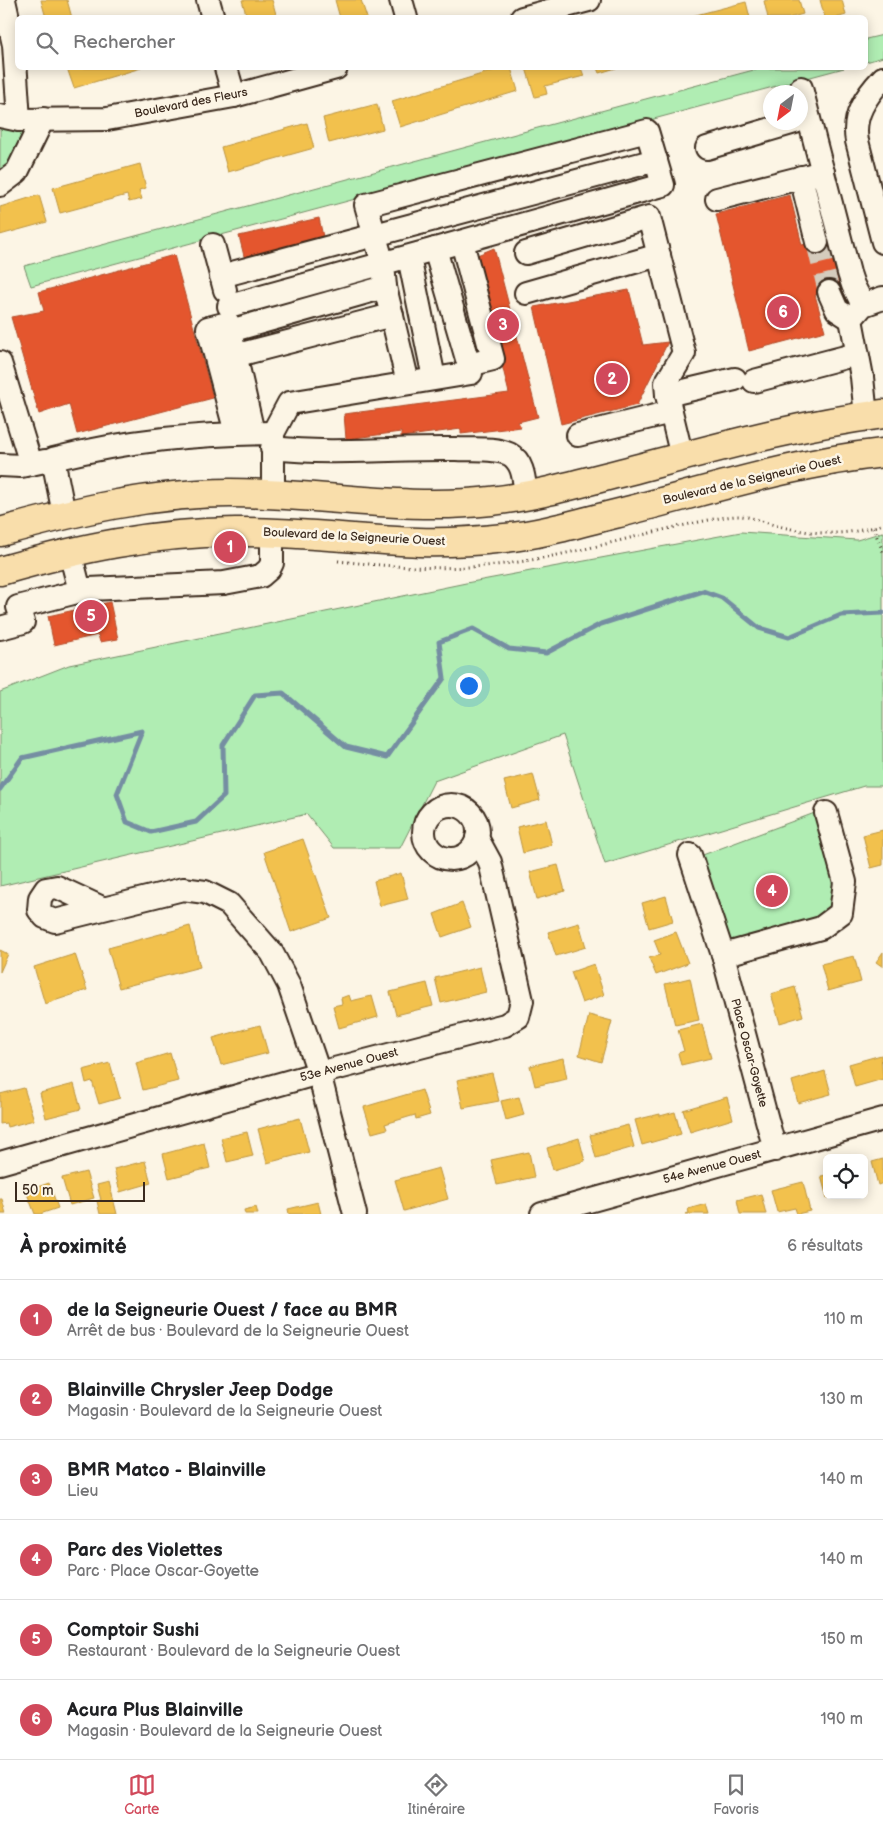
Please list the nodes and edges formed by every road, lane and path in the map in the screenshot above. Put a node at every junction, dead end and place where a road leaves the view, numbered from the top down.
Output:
1 (4, 0) edge
2 (208, 0) edge
3 (401, 0) edge
4 (589, 0) edge
5 (212, 15) edge
6 (405, 15) edge
7 (533, 15) edge
8 (227, 70) edge
9 (329, 70) edge
10 (883, 78) edge
11 (234, 96) junction
12 (9, 118) edge
13 (43, 119) junction
14 (770, 130) edge
15 (806, 130) edge
16 (707, 148) dead end
17 (656, 160) junction
18 (823, 172) junction
19 (478, 176) junction
20 (801, 177) junction
21 (0, 185) edge
22 (717, 199) dead end
23 (486, 206) junction
24 (494, 233) junction
25 (374, 235) junction
26 (462, 242) junction
27 (817, 242) tunnel mouth
28 (883, 242) edge
29 (213, 245) dead end
30 (435, 249) junction
31 (526, 253) dead end
32 (659, 255) junction
33 (409, 256) junction
34 (383, 264) junction
35 (221, 276) junction
36 (386, 287) junction
37 (829, 292) tunnel mouth
38 (526, 293) dead end
39 (866, 307) edge
40 (392, 316) junction
41 (229, 320) junction
42 (857, 354) junction
43 (234, 356) junction
44 (0, 362) edge
45 (468, 365) junction
46 (434, 378) junction
47 (408, 383) junction
48 (669, 403) junction
49 (875, 415) edge
50 (578, 435) dead end
51 (258, 437) junction
52 (883, 453) edge
53 (682, 457) junction
54 (53, 459) junction
55 (31, 464) junction
56 (0, 465) edge
57 (273, 494) junction
58 (526, 495) junction
59 (691, 495) junction
60 (64, 514) junction
61 (883, 524) edge
62 (874, 527) junction
63 (860, 531) dead end
64 (0, 532) edge
65 (272, 532) junction
66 (70, 552) junction
67 (883, 552) edge
68 (0, 571) edge
69 (80, 591) junction
70 (0, 628) edge
71 (826, 813) dead end
72 (478, 838) dead end
73 (690, 855) dead end
74 (102, 908) dead end
75 (723, 955) junction
76 (319, 1073) junction
77 (883, 1119) edge
78 (775, 1150) junction
79 (0, 1163) edge
80 (355, 1214) edge
81 (542, 1214) edge

1 - 12 street
2 - 5 street
3 - 6 street
4 - 7 street
8 - 11 street
9 - 11 street, Boulevard des Fleurs
10 - 28 street
11 - 13 street, Boulevard des Fleurs
12 - 13 street, Boulevard des Fleurs
13 - 21 street
14 - 16 street
15 - 18 street
17 - 19 street
17 - 23 street
17 - 24 street
18 - 20 street
18 - 39 street
19 - 23 street
19 - 25 street
20 - 22 street
20 - 27 street
23 - 24 street
23 - 25 street
24 - 26 street
25 - 34 street
25 - 35 street
26 - 30 street
26 - 45 street
29 - 35 street
30 - 33 street
30 - 45 street
31 - 32 street
32 - 38 street
32 - 48 street
33 - 34 street
33 - 46 street
34 - 36 street
34 - 41 street
35 - 41 street
36 - 40 street
36 - 41 street
37 - 39 street
39 - 42 street
40 - 43 street
40 - 47 street
41 - 43 street
41 - 51 street
42 - 48 street
42 - 49 street
43 - 51 street
44 - 55 street
45 - 46 street
46 - 47 street
47 - 51 street
48 - 50 street
48 - 53 street
49 - 53 main road
51 - 54 street
51 - 57 street
51 - 58 street
52 - 59 main road, Boulevard de la Seigneurie Ouest
53 - 58 main road
53 - 59 main road
54 - 55 street
54 - 60 street
55 - 56 street
57 - 58 main road
57 - 60 main road
57 - 65 main road
59 - 65 main road, Boulevard de la Seigneurie Ouest
60 - 64 main road
61 - 62 path
62 - 63 path
62 - 67 path
65 - 66 main road, Boulevard de la Seigneurie Ouest
65 - 69 street
66 - 68 main road, Boulevard de la Seigneurie Ouest
66 - 69 street
69 - 70 street
71 - 75 street
72 - 76 street, 53e Avenue Ouest
73 - 75 street, Place Oscar-Goyette
74 - 76 street
75 - 78 street, Place Oscar-Goyette
76 - 79 street, 53e Avenue Ouest
76 - 80 street
77 - 78 street, 54e Avenue Ouest
78 - 81 street, 54e Avenue Ouest

